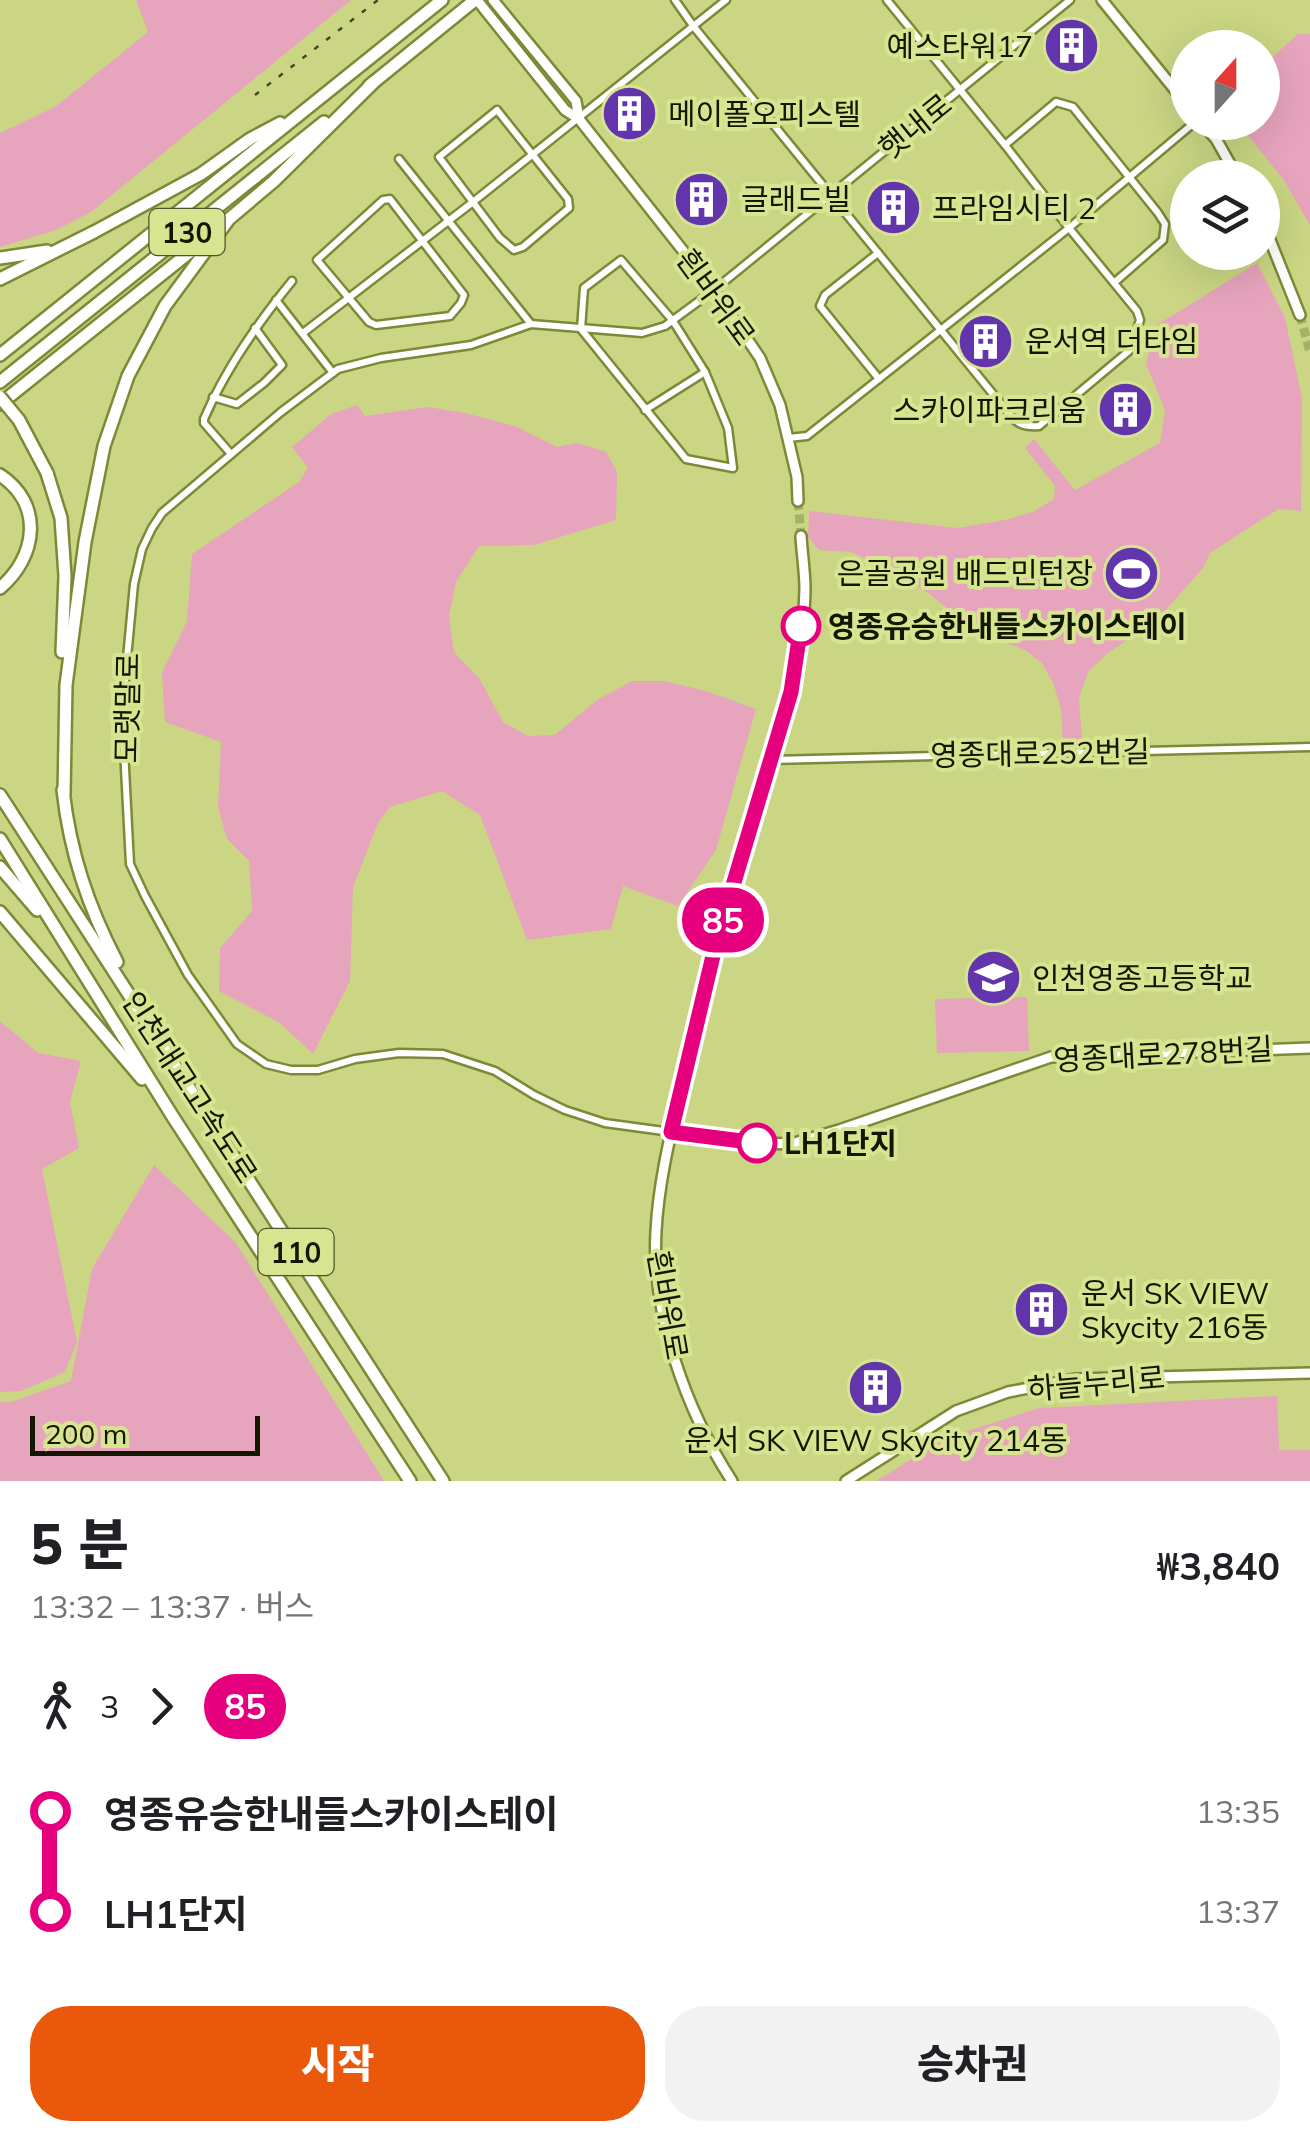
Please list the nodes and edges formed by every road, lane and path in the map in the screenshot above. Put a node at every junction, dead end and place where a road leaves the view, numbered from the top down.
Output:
1 (442, 0) edge
2 (493, 0) edge
3 (675, 0) edge
4 (726, 0) edge
5 (887, 0) edge
6 (1070, 0) edge
7 (1102, 0) edge
8 (472, 2) edge
9 (694, 27) junction
10 (374, 82) junction
11 (1170, 84) edge
12 (959, 90) junction
13 (306, 108) junction
14 (578, 119) junction
15 (1176, 140) edge
16 (1005, 145) junction
17 (534, 154) junction
18 (400, 160) dead end
19 (1130, 177) junction
20 (832, 194) junction
21 (473, 202) junction
22 (229, 220) junction
23 (447, 221) junction
24 (1069, 228) junction
25 (422, 242) junction
26 (56, 249) junction
27 (878, 253) junction
28 (0, 258) edge
29 (1280, 265) edge
30 (0, 278) edge
31 (292, 281) dead end
32 (1115, 282) junction
33 (714, 290) junction
34 (348, 298) junction
35 (276, 300) junction
36 (1300, 315) dead end
37 (672, 321) junction
38 (531, 324) junction
39 (255, 328) junction
40 (582, 329) junction
41 (940, 330) junction
42 (303, 333) junction
43 (0, 355) edge
44 (705, 372) junction
45 (333, 373) junction
46 (879, 379) junction
47 (0, 382) edge
48 (0, 396) edge
49 (214, 397) junction
50 (0, 404) edge
51 (646, 410) junction
52 (788, 438) junction
53 (231, 454) junction
54 (0, 475) edge
55 (798, 501) tunnel mouth
56 (801, 536) tunnel mouth
57 (0, 588) edge
58 (1310, 747) edge
59 (770, 760) junction
60 (64, 794) junction
61 (0, 795) edge
62 (0, 839) edge
63 (0, 868) edge
64 (0, 912) edge
65 (60, 936) junction
66 (150, 1023) junction
67 (1310, 1048) edge
68 (173, 1117) junction
69 (671, 1132) junction
70 (1310, 1373) edge
71 (410, 1481) edge
72 (444, 1481) edge
73 (732, 1481) edge
74 (846, 1481) edge

1 - 13 highway, 130
2 - 14 street, 흰바위로
3 - 9 street
4 - 9 street
5 - 12 street
6 - 12 street, 햇내로
7 - 11 street
8 - 10 highway, 130
8 - 14 street, 흰바위로
9 - 14 street
9 - 20 street
10 - 22 highway
10 - 47 highway, 130
12 - 16 street
12 - 20 street, 햇내로
13 - 26 highway
13 - 43 highway, 130
14 - 17 street
14 - 33 street, 흰바위로
15 - 19 street
16 - 19 street
16 - 24 street
17 - 21 street
17 - 21 street
17 - 21 street
18 - 23 street
19 - 24 street
19 - 32 street
20 - 27 street
20 - 33 street, 햇내로
21 - 23 street
22 - 50 highway
22 - 60 highway
23 - 25 street
23 - 38 street
24 - 32 street
24 - 41 street
25 - 34 street
25 - 34 street
25 - 34 street
26 - 28 highway
26 - 30 highway
27 - 41 street
27 - 46 street
29 - 36 street
31 - 35 street
32 - 41 street
33 - 37 street, 모랫말로
33 - 52 street, 흰바위로
34 - 42 street
35 - 39 street
35 - 42 street
37 - 40 street, 모랫말로
37 - 40 street
37 - 44 street
38 - 40 street, 모랫말로
38 - 45 street, 모랫말로
39 - 49 street
39 - 49 street
40 - 51 street
41 - 46 street
42 - 45 street
44 - 51 street
44 - 51 street
45 - 53 street, 모랫말로
46 - 52 street
48 - 60 highway, bridge
49 - 53 street
52 - 55 street, 흰바위로
53 - 69 street, 모랫말로
54 - 57 highway
56 - 59 street, 흰바위로
58 - 59 street, 영종대로252번길
59 - 69 street, 흰바위로
60 - 66 highway
61 - 66 highway, 인천대교고속도로 / 110
62 - 65 highway, 인천대교고속도로 / 110
63 - 65 highway
64 - 68 highway
65 - 68 highway, 인천대교고속도로 / 110
66 - 72 highway, 인천대교고속도로 / 110
67 - 69 street, 영종대로278번길
68 - 71 highway, 인천대교고속도로 / 110
69 - 73 street, 흰바위로
70 - 74 street, 하늘누리로

